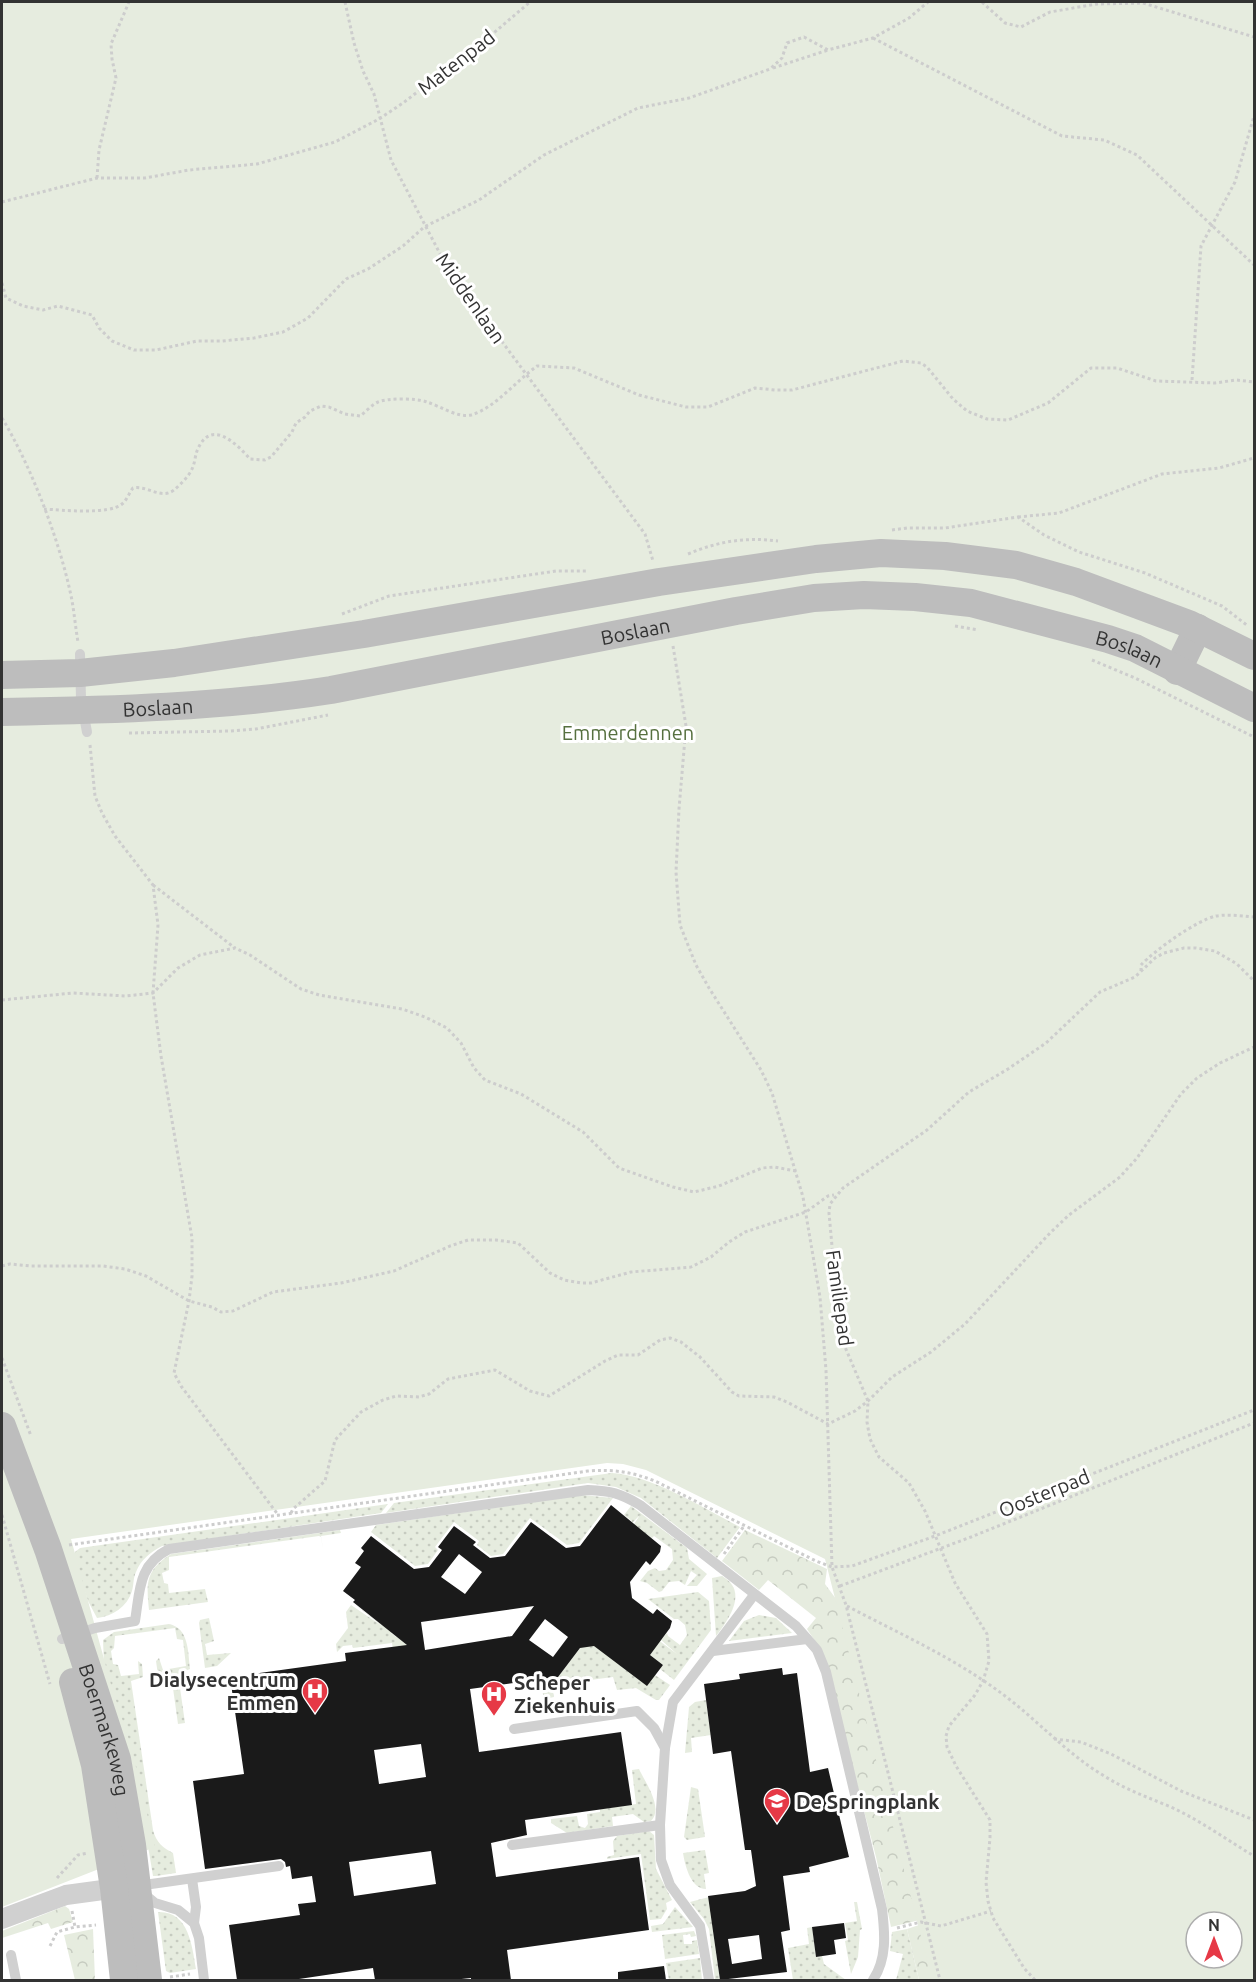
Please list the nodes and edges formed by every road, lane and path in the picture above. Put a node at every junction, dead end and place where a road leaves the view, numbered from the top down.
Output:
1 (129, 2) edge
2 (345, 2) edge
3 (530, 2) edge
4 (928, 2) edge
5 (982, 2) edge
6 (1254, 37) edge
7 (873, 39) junction
8 (828, 50) junction
9 (770, 69) junction
10 (1254, 116) edge
11 (379, 119) junction
12 (97, 178) junction
13 (2, 202) edge
14 (1213, 226) junction
15 (424, 227) junction
16 (1254, 265) edge
17 (2, 283) edge
18 (525, 374) junction
19 (1192, 380) junction
20 (1254, 382) edge
21 (2, 418) edge
22 (1254, 458) edge
23 (44, 509) junction
24 (1018, 517) dead end
25 (654, 564) dead end
26 (945, 624) dead end
27 (1198, 628) junction
28 (979, 630) dead end
29 (673, 644) dead end
30 (1254, 656) edge
31 (1092, 660) dead end
32 (80, 664) junction
33 (1177, 671) junction
34 (2, 675) edge
35 (1254, 708) edge
36 (2, 712) edge
37 (333, 714) dead end
38 (85, 722) junction
39 (122, 732) dead end
40 (1254, 736) edge
41 (153, 885) junction
42 (1254, 917) edge
43 (235, 948) junction
44 (1141, 971) junction
45 (1254, 981) edge
46 (153, 993) junction
47 (2, 1000) edge
48 (1254, 1047) edge
49 (796, 1171) junction
50 (836, 1195) junction
51 (806, 1212) junction
52 (2, 1266) edge
53 (189, 1301) junction
54 (868, 1401) junction
55 (1254, 1410) edge
56 (1254, 1423) edge
57 (828, 1424) junction
58 (2, 1426) edge
59 (291, 1514) dead end
60 (2, 1515) edge
61 (279, 1516) dead end
62 (744, 1526) dead end
63 (935, 1536) junction
64 (940, 1548) junction
65 (716, 1565) junction
66 (831, 1567) junction
67 (840, 1586) junction
68 (754, 1595) junction
69 (846, 1605) junction
70 (69, 1637) junction
71 (807, 1639) junction
72 (713, 1651) junction
73 (983, 1681) junction
74 (53, 1693) dead end
75 (514, 1728) dead end
76 (1052, 1738) junction
77 (665, 1748) junction
78 (1254, 1820) edge
79 (660, 1825) junction
80 (87, 1845) dead end
81 (512, 1845) dead end
82 (1254, 1856) edge
83 (279, 1866) dead end
84 (192, 1879) junction
85 (60, 1887) junction
86 (126, 1887) junction
87 (991, 1911) junction
88 (2, 1919) edge
89 (925, 1922) junction
90 (194, 1923) junction
91 (96, 1925) dead end
92 (75, 1927) junction
93 (885, 1932) junction
94 (50, 1946) dead end
95 (11, 1955) dead end
96 (204, 1976) edge
97 (156, 1979) edge
98 (16, 1980) edge
99 (124, 1980) edge
100 (709, 1980) edge
101 (873, 1980) edge
102 (940, 1980) edge
103 (1035, 1980) edge

1 - 12 path
2 - 11 path, Middenlaan
3 - 11 path, Matenpad
4 - 7 path
5 - 6 path
7 - 8 path
7 - 14 path
8 - 9 path
8 - 9 path
9 - 15 path
10 - 14 path
11 - 12 path, Matenpad
11 - 15 path, Middenlaan
12 - 13 path, Matenpad
14 - 16 path
14 - 19 path
15 - 17 path
15 - 18 path, Middenlaan
18 - 19 path
18 - 23 path
18 - 25 path, Middenlaan
19 - 20 path
21 - 23 path
22 - 24 path
23 - 32 path
26 - 28 path
27 - 30 main road, Boslaan
27 - 32 main road, Boslaan
27 - 33 main road
29 - 49 path
31 - 40 path, Boslaan
32 - 34 main road, Boslaan
32 - 38 lane
33 - 35 main road, Boslaan
33 - 38 main road, Boslaan
36 - 38 main road, Boslaan
37 - 39 path
38 - 41 path
41 - 43 path
41 - 46 path
42 - 44 path
43 - 46 path
43 - 49 path
44 - 45 path
44 - 50 path
46 - 47 path
46 - 53 path
48 - 54 path
49 - 51 path
50 - 51 path
50 - 54 path, Familiepad
51 - 53 path
51 - 57 path
52 - 53 path
53 - 61 path
54 - 57 path
54 - 63 path, Familiepad
55 - 63 path, Oosterpad
56 - 64 path, Oosterpad
57 - 59 path
57 - 66 path
58 - 70 main road, Boermarkeweg
60 - 74 path
62 - 65 path
63 - 64 path, Familiepad
63 - 66 path, Oosterpad
64 - 67 path, Oosterpad
64 - 73 path, Familiepad
65 - 68 lane
65 - 70 lane
66 - 67 path
67 - 69 path
68 - 71 lane
68 - 72 lane
69 - 73 path
69 - 89 path
70 - 86 main road, Boermarkeweg
71 - 72 lane
71 - 93 lane
72 - 77 lane
73 - 76 path
73 - 87 path, Familiepad
75 - 77 lane
76 - 78 path
76 - 82 path
77 - 79 lane
79 - 81 lane
79 - 100 lane
80 - 85 path
83 - 84 lane
84 - 86 lane
84 - 90 lane
85 - 86 street
85 - 88 street
85 - 92 path
86 - 90 lane
86 - 97 main road, Boermarkeweg
86 - 99 main road, Boermarkeweg
87 - 89 path
87 - 103 path, Familiepad
89 - 93 path
89 - 102 path
90 - 96 lane
91 - 92 path
92 - 94 path
93 - 101 lane
95 - 98 lane
96 - 97 path

